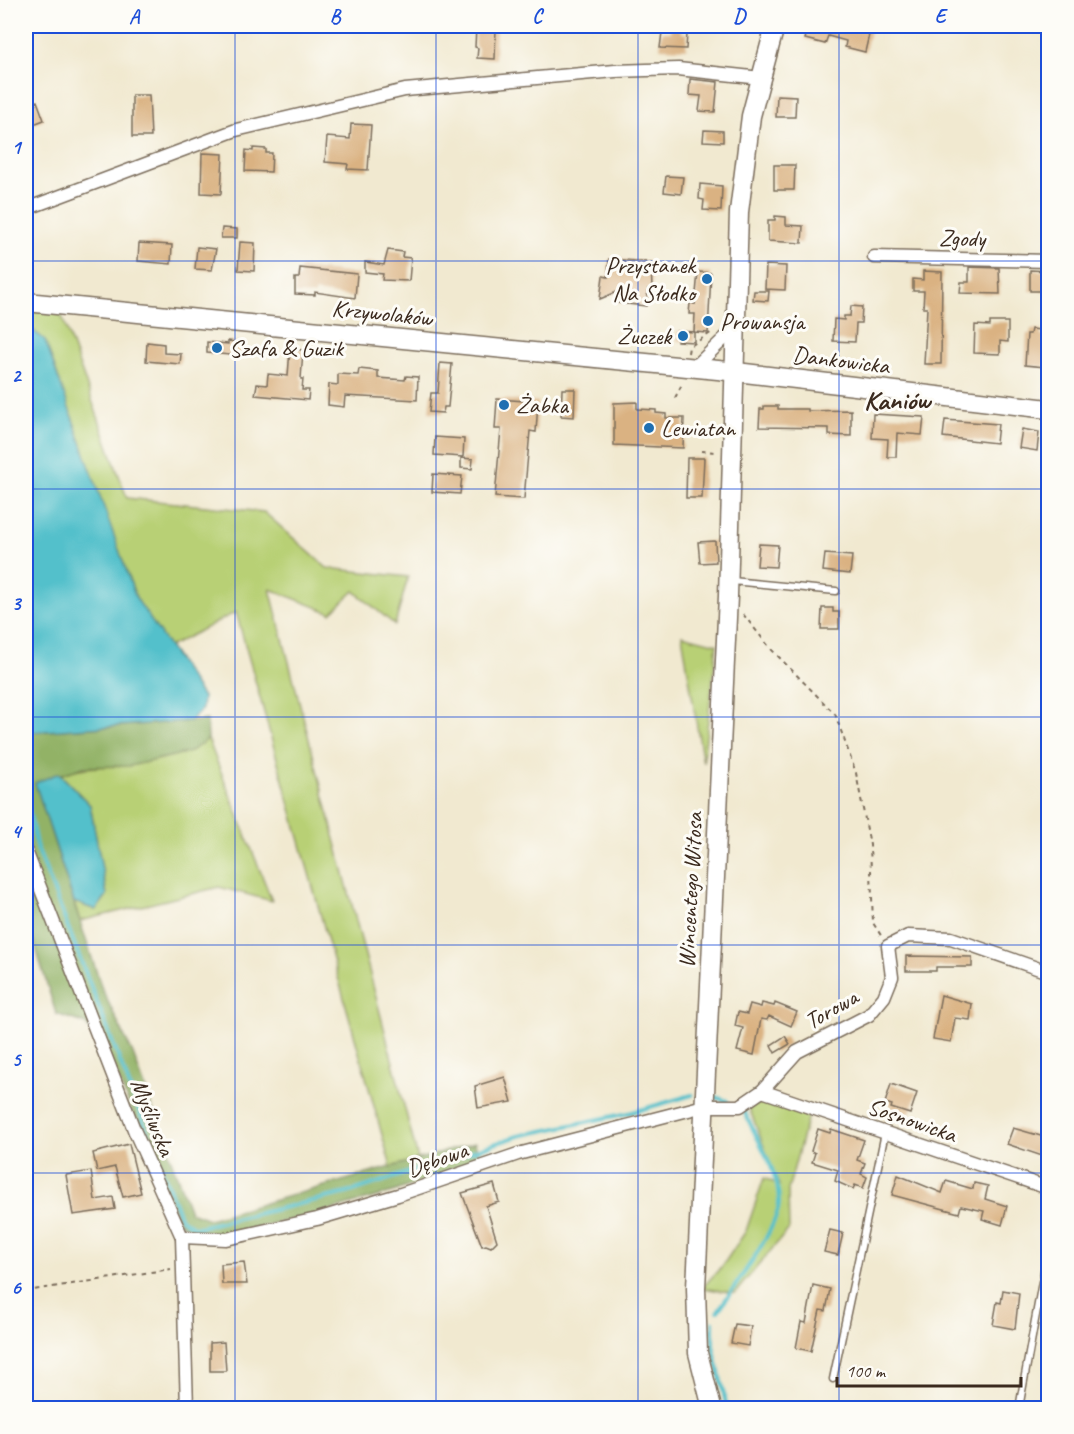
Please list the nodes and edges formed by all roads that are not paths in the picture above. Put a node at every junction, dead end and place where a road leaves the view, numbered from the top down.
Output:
1 (775, 26) edge
2 (761, 78) junction
3 (26, 210) edge
4 (874, 257) dead end
5 (1048, 261) edge
6 (26, 302) edge
7 (727, 328) junction
8 (691, 363) junction
9 (734, 372) junction
10 (1048, 409) edge
11 (728, 588) junction
12 (836, 591) dead end
13 (26, 851) edge
14 (1048, 972) edge
15 (762, 1091) junction
16 (704, 1106) junction
17 (885, 1132) junction
18 (1048, 1188) edge
19 (182, 1238) junction
20 (1048, 1249) edge
21 (832, 1380) dead end
22 (187, 1408) edge
23 (712, 1408) edge
24 (1020, 1408) edge

1 - 2 street, Wincentego Witosa
2 - 3 street
2 - 7 street, Wincentego Witosa
4 - 5 street, Zgody
6 - 8 street, Krzywolaków
7 - 8 street
7 - 9 street, Wincentego Witosa
8 - 9 street, Krzywolaków
9 - 10 street, Dankowicka
9 - 11 street, Wincentego Witosa
11 - 12 lane
11 - 16 street, Wincentego Witosa
13 - 19 street, Myśliwska
14 - 15 street, Torowa
15 - 16 street, Torowa
15 - 17 street, Sosnowicka
16 - 19 street, Dębowa
16 - 23 street, Wincentego Witosa
17 - 18 street, Sosnowicka
17 - 21 lane
19 - 22 street, Myśliwska
20 - 24 lane

